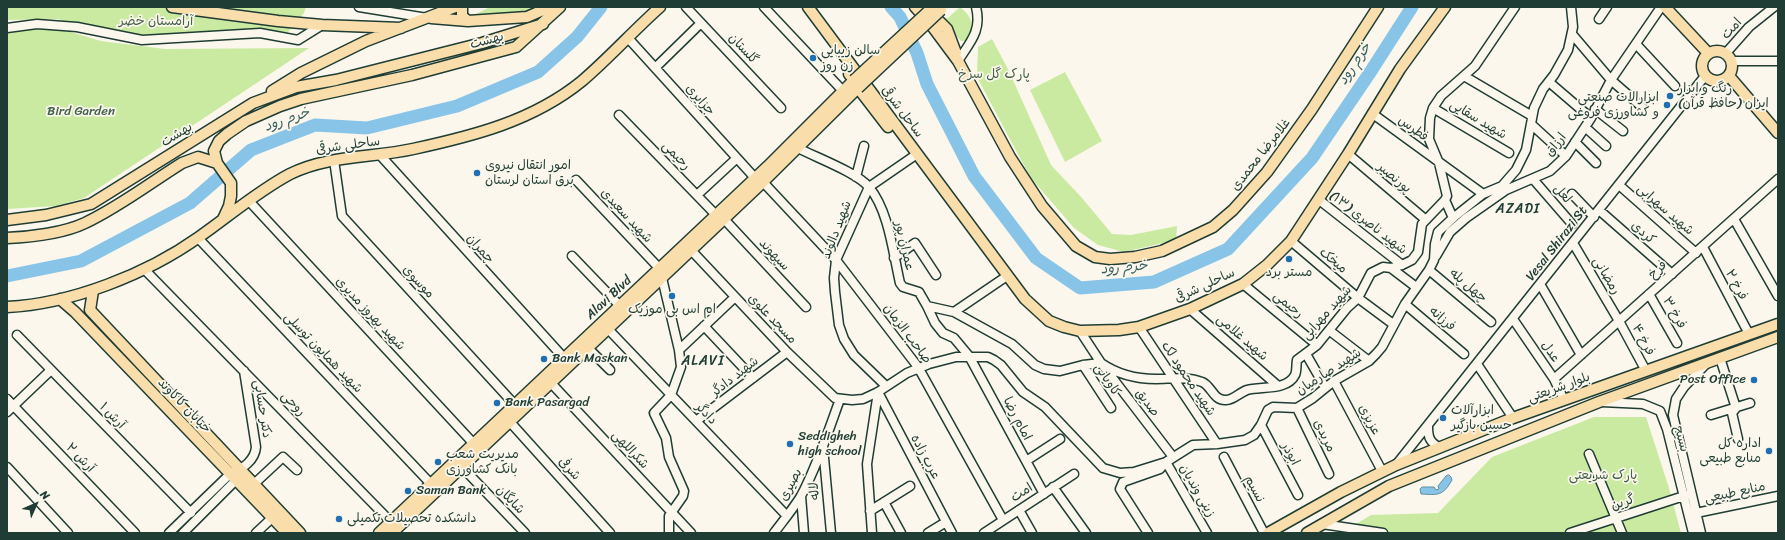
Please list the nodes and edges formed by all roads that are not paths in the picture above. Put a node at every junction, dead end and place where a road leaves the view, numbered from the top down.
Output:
1 (172, 7) edge
2 (359, 7) edge
3 (455, 7) edge
4 (462, 7) edge
5 (550, 7) edge
6 (560, 7) edge
7 (660, 7) edge
8 (686, 7) edge
9 (764, 7) edge
10 (800, 7) edge
11 (808, 7) edge
12 (915, 7) edge
13 (925, 7) edge
14 (969, 7) edge
15 (976, 7) edge
16 (1378, 7) edge
17 (1445, 7) edge
18 (1515, 7) edge
19 (1571, 7) edge
20 (1607, 7) edge
21 (1661, 7) edge
22 (1665, 7) edge
23 (1774, 7) edge
24 (939, 8) edge
25 (978, 17) junction
26 (428, 18) junction
27 (1599, 19) dead end
28 (468, 21) junction
29 (701, 23) junction
30 (543, 24) junction
31 (322, 25) junction
32 (7, 28) edge
33 (401, 28) junction
34 (1572, 34) junction
35 (628, 38) junction
36 (1636, 44) junction
37 (1708, 53) junction
38 (1729, 57) junction
39 (958, 61) junction
40 (1778, 61) edge
41 (655, 68) junction
42 (1464, 76) junction
43 (1705, 76) junction
44 (1729, 76) junction
45 (1611, 80) junction
46 (1549, 82) junction
47 (856, 84) junction
48 (1674, 86) dead end
49 (843, 91) junction
50 (253, 103) junction
51 (1642, 107) dead end
52 (781, 108) dead end
53 (1434, 108) junction
54 (1595, 109) junction
55 (1373, 114) junction
56 (619, 115) dead end
57 (1591, 118) junction
58 (1531, 120) junction
59 (1585, 127) junction
60 (1623, 131) dead end
61 (1778, 133) edge
62 (1575, 142) junction
63 (864, 146) dead end
64 (1606, 146) dead end
65 (798, 148) junction
66 (1509, 153) dead end
67 (1348, 154) junction
68 (380, 156) junction
69 (914, 156) junction
70 (1566, 156) junction
71 (737, 158) junction
72 (334, 160) junction
73 (1439, 163) junction
74 (1596, 163) dead end
75 (219, 167) junction
76 (933, 175) joint
77 (856, 178) junction
78 (1533, 179) junction
79 (576, 180) dead end
80 (759, 180) junction
81 (1778, 180) edge
82 (1619, 185) junction
83 (869, 187) junction
84 (1483, 194) junction
85 (1572, 194) dead end
86 (697, 195) junction
87 (1318, 199) junction
88 (1445, 200) junction
89 (249, 201) junction
90 (91, 204) junction
91 (112, 208) junction
92 (1596, 214) junction
93 (720, 217) junction
94 (1453, 218) junction
95 (1734, 218) junction
96 (7, 220) edge
97 (222, 220) junction
98 (1426, 220) junction
99 (1572, 224) dead end
100 (7, 238) edge
101 (198, 238) junction
102 (1292, 241) junction
103 (1573, 243) junction
104 (1703, 247) junction
105 (691, 250) junction
106 (1696, 253) junction
107 (572, 256) dead end
108 (894, 258) junction
109 (836, 260) junction
110 (1434, 260) junction
111 (1402, 265) junction
112 (1391, 268) junction
113 (144, 269) junction
114 (1429, 270) junction
115 (661, 273) junction
116 (1672, 274) junction
117 (936, 275) dead end
118 (1007, 276) junction
119 (1243, 284) junction
120 (1540, 284) junction
121 (1416, 287) junction
122 (92, 291) junction
123 (1649, 294) junction
124 (1778, 296) edge
125 (735, 297) junction
126 (1358, 298) junction
127 (60, 299) junction
128 (1405, 304) junction
129 (620, 306) junction
130 (927, 306) junction
131 (7, 307) edge
132 (806, 307) dead end
133 (1190, 309) junction
134 (90, 310) junction
135 (954, 312) junction
136 (80, 318) junction
137 (1513, 319) junction
138 (1619, 321) junction
139 (1491, 322) dead end
140 (1393, 324) junction
141 (1778, 324) edge
142 (704, 326) junction
143 (1139, 327) junction
144 (608, 329) junction
145 (1080, 331) junction
146 (1330, 331) junction
147 (1748, 334) junction
148 (17, 335) dead end
149 (1778, 337) edge
150 (1677, 343) dead end
151 (1317, 345) junction
152 (588, 348) junction
153 (679, 350) junction
154 (787, 352) junction
155 (1306, 354) junction
156 (1464, 354) dead end
157 (1581, 355) junction
158 (969, 356) junction
159 (564, 358) junction
160 (1720, 358) junction
161 (1369, 361) junction
162 (1101, 363) junction
163 (1707, 363) junction
164 (1477, 364) junction
165 (1082, 365) junction
166 (918, 367) junction
167 (51, 370) junction
168 (610, 370) dead end
169 (244, 371) junction
170 (1646, 371) junction
171 (1174, 377) junction
172 (753, 378) junction
173 (1554, 379) junction
174 (1334, 381) junction
175 (551, 383) junction
176 (886, 386) junction
177 (1278, 386) junction
178 (1326, 387) junction
179 (878, 392) junction
180 (671, 395) junction
181 (7, 399) edge
182 (840, 400) junction
183 (1564, 400) junction
184 (1599, 402) junction
185 (1750, 403) dead end
186 (515, 405) junction
187 (14, 406) junction
188 (1111, 408) dead end
189 (1297, 408) junction
190 (1736, 408) junction
191 (7, 412) edge
192 (1711, 416) dead end
193 (1513, 418) junction
194 (696, 421) junction
195 (510, 422) junction
196 (1261, 425) junction
197 (1428, 427) junction
198 (1060, 438) dead end
199 (1738, 439) dead end
200 (474, 444) junction
201 (1218, 444) junction
202 (823, 446) junction
203 (1440, 448) junction
204 (1589, 454) dead end
205 (1173, 457) junction
206 (1224, 457) dead end
207 (1026, 461) junction
208 (1166, 462) junction
209 (1396, 465) junction
210 (7, 467) edge
211 (462, 467) junction
212 (297, 470) dead end
213 (1382, 471) junction
214 (236, 474) junction
215 (1074, 474) dead end
216 (1329, 474) dead end
217 (254, 484) junction
218 (431, 484) junction
219 (910, 486) dead end
220 (1053, 487) junction
221 (1692, 493) junction
222 (1044, 494) junction
223 (1298, 495) dead end
224 (801, 496) junction
225 (1683, 496) junction
226 (1778, 496) edge
227 (884, 502) junction
228 (1019, 510) junction
229 (671, 511) junction
230 (870, 511) junction
231 (190, 513) junction
232 (1696, 513) junction
233 (787, 516) junction
234 (272, 518) junction
235 (1617, 518) junction
236 (1003, 520) junction
237 (391, 522) junction
238 (946, 522) junction
239 (1322, 524) junction
240 (1272, 531) edge
241 (68, 533) edge
242 (135, 533) edge
243 (169, 533) edge
244 (183, 533) edge
245 (256, 533) edge
246 (287, 533) edge
247 (300, 533) edge
248 (379, 533) edge
249 (392, 533) edge
250 (525, 533) edge
251 (610, 533) edge
252 (669, 533) edge
253 (691, 533) edge
254 (774, 533) edge
255 (804, 533) edge
256 (831, 533) edge
257 (872, 533) edge
258 (901, 533) edge
259 (928, 533) edge
260 (952, 533) edge
261 (984, 533) edge
262 (1032, 533) edge
263 (1086, 533) edge
264 (1148, 533) edge
265 (1207, 533) edge
266 (1264, 533) edge
267 (1307, 533) edge
268 (1383, 533) edge
269 (1570, 533) edge
270 (1622, 533) edge
271 (1692, 533) edge
272 (1702, 533) edge

1 - 31 main road
2 - 26 street
3 - 26 main road
4 - 28 main road
5 - 28 main road
6 - 30 main road
7 - 35 main road, ساحلی شرقی
8 - 29 street, گلستان
9 - 49 street
10 - 47 main road
11 - 69 main road, ساحل شرقی
12 - 39 main road, غلامرضا محمدی
13 - 39 main road, غلامرضا محمدی
14 - 25 street
15 - 25 street
16 - 39 main road, غلامرضا محمدی
17 - 55 main road, ساحلی شرقی
18 - 42 street
19 - 34 street, شهید صارمیان
20 - 27 street
21 - 36 street, ارزاق
22 - 37 main road
23 - 38 street, امت
24 - 47 main road, bridge
25 - 39 street
26 - 28 main road
26 - 33 main road
29 - 41 street
29 - 52 street, گلستان
30 - 50 main road, بهشت
30 - 75 main road, بهشت
31 - 32 street
31 - 33 main road
33 - 50 main road
34 - 45 street
34 - 46 street, شهید صارمیان
35 - 41 street, جزایری
35 - 68 main road, ساحلی شرقی
36 - 45 street, ارزاق
36 - 48 street
37 - 38 main road
37 - 43 main road
38 - 40 street
38 - 44 main road
41 - 71 street, جزایری
42 - 53 street
42 - 58 street
43 - 44 main road
43 - 82 street, Vesal Shirazi St
44 - 61 main road
45 - 51 street
45 - 54 street, ارزاق
46 - 57 street
46 - 58 street, شهید صارمیان
47 - 49 main road, Alavi Blvd
47 - 65 main road, Alavi Blvd
47 - 69 main road
49 - 80 main road, Alavi Blvd
50 - 90 main road, بهشت
53 - 66 street, شهید سقایی
53 - 73 street
54 - 57 street, ارزاق
54 - 60 street
55 - 67 main road, ساحلی شرقی
55 - 73 street, فطرس
56 - 86 street, رحیمی
57 - 59 street, ارزاق
58 - 70 street
58 - 84 street, شهید صارمیان
59 - 62 street, ارزاق
59 - 64 street
62 - 70 street, ارزاق
62 - 74 street
63 - 77 street
65 - 77 street, عمران پور
65 - 80 main road, Alavi Blvd
67 - 87 main road, ساحلی شرقی
67 - 98 street, پورنصیر
68 - 72 main road, ساحلی شرقی
68 - 159 street, چمران
69 - 76 main road, ساحل شرقی
69 - 83 street
70 - 78 street, ارزاق
71 - 80 street, جزایری
71 - 86 street
72 - 89 main road, ساحلی شرقی
72 - 186 street, موسوی
73 - 84 street
73 - 88 street
75 - 91 main road, بهشت
75 - 97 main road
76 - 118 main road, ساحلی شرقی
77 - 83 street, عمران پور
78 - 99 street, لعل
78 - 110 street, ارزاق
79 - 115 street, شهید سعیدی
80 - 93 main road, Alavi Blvd
80 - 109 street, صاحب الزمان
81 - 95 street, فرخ
82 - 92 street, Vesal Shirazi St
82 - 106 street, شهید سهرابی
83 - 108 street, عمران پور
83 - 109 street, شهید دالوند
84 - 94 street, شهید صارمیان
85 - 92 street, کردی
86 - 93 street, رحیمی
87 - 102 main road, ساحلی شرقی
87 - 111 street, شهید ناصری (۱۳)
88 - 94 street
88 - 98 street, شهید مهرابی
89 - 97 main road, ساحلی شرقی
89 - 200 street, شهید بهروز مدیری
90 - 91 main road
90 - 96 main road, بهشت
91 - 100 main road, بهشت
92 - 103 street, Vesal Shirazi St
92 - 116 street, کردی
93 - 105 main road, Alavi Blvd
93 - 115 main road, Alavi Blvd
93 - 132 street, سپهوند
94 - 110 street, شهید صارمیان
95 - 104 street, فرخ
95 - 124 street
97 - 101 main road, ساحلی شرقی
98 - 111 street, شهید مهرابی
101 - 113 main road, ساحلی شرقی
101 - 218 street, شهید همایون توسلی
102 - 119 main road, ساحلی شرقی
102 - 126 street, میخک
103 - 120 street, Vesal Shirazi St
103 - 138 street, رمضانی
104 - 106 street, فرخ
104 - 147 street, فرخ ۲
105 - 115 main road, Alavi Blvd
105 - 125 street, مسجد علوی
106 - 116 street, فرخ
107 - 129 street
108 - 117 street
108 - 130 street, عمران پور
109 - 166 street, صاحب الزمان
109 - 176 street, شهید دالوند
110 - 114 street, شهید صارمیان
111 - 112 street, شهید مهرابی
112 - 121 street
112 - 126 street, شهید مهرابی
113 - 122 main road, ساحلی شرقی
113 - 169 street, روحی
114 - 121 street, شهید صارمیان
114 - 139 street, چهل پله
115 - 129 main road, Alavi Blvd
115 - 144 main road, Alavi Blvd
115 - 153 street
116 - 123 street, فرخ
118 - 135 street
118 - 145 main road, ساحلی شرقی
119 - 133 main road, ساحلی شرقی
119 - 151 street, رحیمی
120 - 137 street, Vesal Shirazi St
120 - 157 street
121 - 128 street, شهید صارمیان
122 - 127 main road, ساحلی شرقی
122 - 134 main road
123 - 138 street, فرخ
123 - 150 street, فرخ ۳
125 - 142 street
125 - 154 street, مسجد علوی
126 - 140 street, میخک
126 - 146 street, شهید مهرابی
127 - 131 main road, ساحلی شرقی
127 - 136 main road, خیابان کاکاوند
128 - 140 street, شهید صارمیان
128 - 156 street, فرزانه
129 - 159 main road, Alavi Blvd
130 - 135 street
130 - 158 street, امام رضا
133 - 143 main road, ساحلی شرقی
133 - 177 street, شهید غلامی
134 - 136 main road
134 - 214 main road, خیابان کاکاوند
135 - 165 street
136 - 214 main road, خیابان کاکاوند
137 - 164 street, Vesal Shirazi St
137 - 173 street, عدل
138 - 157 street, فرخ
138 - 170 street, فرخ ۴
140 - 161 street, شهید صارمیان
141 - 147 main road, بلوار شریعتی
142 - 153 street
142 - 172 street
143 - 145 main road, ساحلی شرقی
143 - 171 street, شهید محمود لک
144 - 152 main road, Alavi Blvd
144 - 180 street, دادگر
145 - 162 street, صدیق
146 - 151 street, شهید مهرابی
146 - 161 street
147 - 170 main road, بلوار شریعتی
148 - 167 street, آرش ۱
149 - 160 main road, بلوار شریعتی
151 - 155 street, شهید مهرابی
152 - 168 street
152 - 175 main road, Alavi Blvd
153 - 180 street
154 - 172 street, شهید دادگر
154 - 182 street, مسجد علوی
155 - 177 street, شهید مهرابی
155 - 178 street
157 - 173 street, فرخ
158 - 166 street, شهید صارمیان
158 - 207 street, امام رضا
158 - 208 street, شهید صارمیان
159 - 186 main road, Alavi Blvd
160 - 163 main road, بلوار شریعتی
160 - 190 street
161 - 174 street, شهید صارمیان
162 - 165 street
162 - 171 street, شهید مهرابی
162 - 205 street, صدیق
163 - 184 main road, بلوار شریعتی
163 - 221 street, بسیج
164 - 193 street
164 - 197 street, Vesal Shirazi St
165 - 188 street, کاویانی
166 - 176 street, شهید صارمیان
166 - 236 street, صاحب الزمان
167 - 187 street
167 - 231 street, آرش ۱
169 - 214 street, دکتر حسابی
169 - 237 street, روحی
170 - 183 main road, بلوار شریعتی
171 - 177 street, شهید مهرابی
171 - 201 street, شهید محمود لک
172 - 194 street, شهید دادگر
173 - 183 street, عدل
174 - 178 street, شهید صارمیان
174 - 213 street, عزیزی
175 - 195 main road, Alavi Blvd
175 - 229 street, شکراللهی
176 - 179 street, شهید صارمیان
178 - 189 street, شهید صارمیان
179 - 182 street, شهید صارمیان
179 - 230 street
179 - 238 street, عرب زاده
180 - 194 street, دادگر
180 - 229 street
181 - 187 street, آرش ۲
182 - 202 street, بصیری
183 - 193 main road, بلوار شریعتی
184 - 225 street, بسیج
184 - 239 main road, بلوار شریعتی
185 - 190 street
186 - 200 main road, Alavi Blvd
187 - 191 street
187 - 242 street, آرش ۲
189 - 196 street, شهید صارمیان
189 - 216 street, مریدی
190 - 192 street
190 - 199 street
193 - 203 main road, بلوار شریعتی
194 - 233 street, دادگر
195 - 211 main road, Alavi Blvd
195 - 251 street, شرفی
196 - 201 street, شهید صارمیان
196 - 223 street, ابوذر
197 - 203 street
197 - 209 street, Vesal Shirazi St
198 - 207 street
200 - 218 main road, Alavi Blvd
201 - 205 street, شهید صارمیان
202 - 224 street, بصیری
202 - 256 street, لاله
203 - 209 main road, بلوار شریعتی
204 - 235 street
205 - 208 street, شهید صارمیان
206 - 266 street, نسیم
207 - 222 street, امام رضا
208 - 264 street
208 - 265 street, زینی وندیان
209 - 213 main road, بلوار شریعتی
210 - 241 street
211 - 249 main road, Alavi Blvd
211 - 250 street, شایگان
212 - 217 street
213 - 240 main road, بلوار شریعتی
214 - 217 main road, خیابان کاکاوند
214 - 231 street, دکتر حسابی
214 - 234 main road, خیابان کاکاوند
214 - 244 street, دکتر حسابی
215 - 220 street, امت
217 - 247 main road, خیابان کاکاوند
218 - 237 main road, Alavi Blvd
219 - 227 street
220 - 222 street, امت
220 - 263 street
221 - 225 street, گرین
221 - 232 street, بسیج
222 - 228 street, امت
224 - 233 street, بصیری
224 - 255 street
225 - 235 street, گرین
225 - 271 street, بسیج
226 - 232 street, منابع طبیعی
227 - 230 street
227 - 258 street
228 - 236 street, امت
228 - 262 street
229 - 252 street
229 - 253 street, شکراللهی
230 - 257 street
231 - 243 street, دکتر حسابی
232 - 272 street, بسیج
233 - 254 street, بصیری
234 - 245 street
234 - 246 main road, خیابان کاکاوند
235 - 269 street, گرین
235 - 270 street
236 - 261 street, امت
237 - 248 main road, Alavi Blvd
238 - 259 street
238 - 260 street, عرب زاده
239 - 267 main road, بلوار شریعتی
239 - 268 street

